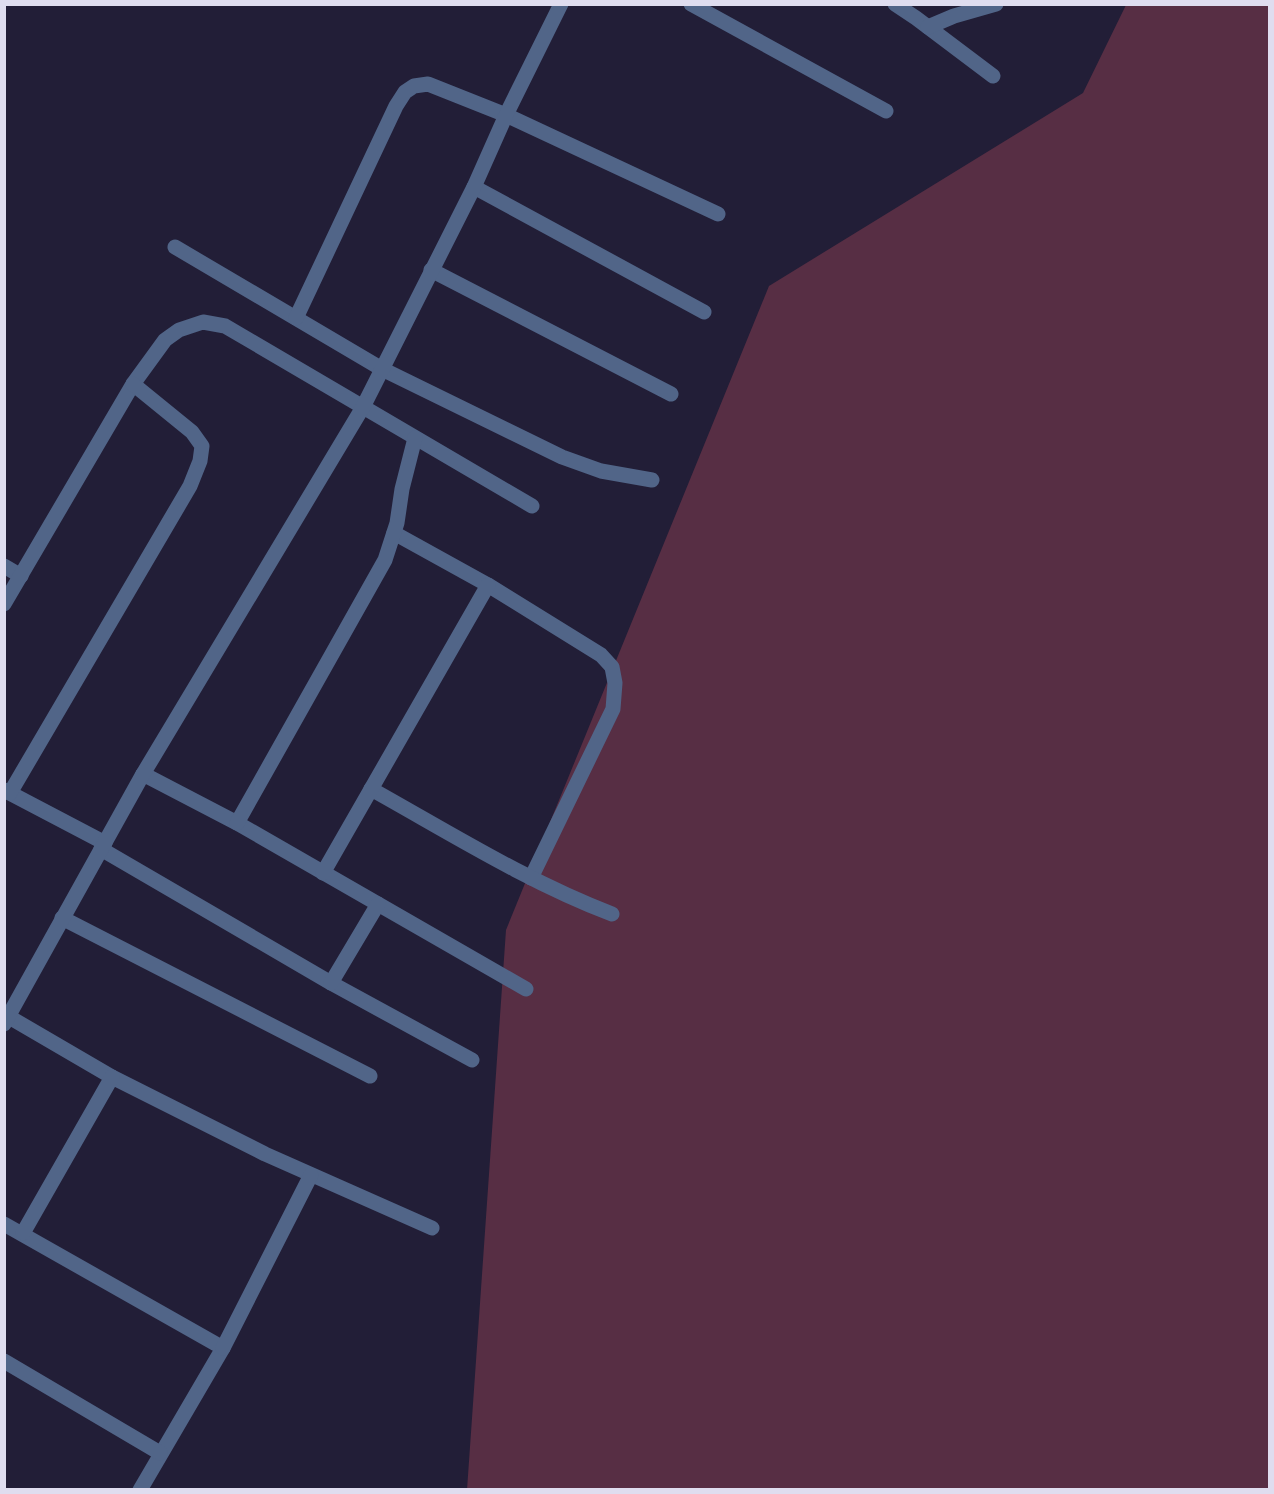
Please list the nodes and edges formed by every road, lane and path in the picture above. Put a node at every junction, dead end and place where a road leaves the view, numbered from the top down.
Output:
1 (561, 4) edge
2 (692, 4) edge
3 (894, 4) edge
4 (996, 4) edge
5 (928, 27) junction
6 (993, 76) dead end
7 (886, 111) dead end
8 (506, 115) junction
9 (474, 187) junction
10 (718, 214) dead end
11 (175, 247) dead end
12 (431, 270) junction
13 (704, 312) dead end
14 (296, 318) junction
15 (382, 369) junction
16 (133, 384) junction
17 (671, 394) dead end
18 (363, 407) junction
19 (415, 438) junction
20 (652, 480) dead end
21 (532, 506) dead end
22 (394, 533) junction
23 (4, 566) edge
24 (21, 576) junction
25 (488, 585) junction
26 (4, 604) edge
27 (143, 774) junction
28 (371, 789) junction
29 (7, 792) edge
30 (237, 822) junction
31 (100, 851) junction
32 (323, 873) junction
33 (531, 878) junction
34 (378, 904) junction
35 (612, 914) dead end
36 (62, 918) junction
37 (331, 983) junction
38 (526, 989) dead end
39 (6, 1018) edge
40 (472, 1060) dead end
41 (370, 1076) dead end
42 (112, 1077) junction
43 (312, 1175) junction
44 (4, 1224) edge
45 (432, 1228) dead end
46 (23, 1233) junction
47 (223, 1348) junction
48 (4, 1361) edge
49 (160, 1453) junction
50 (140, 1490) edge

1 - 8 street
2 - 7 street
3 - 5 street
4 - 5 street
5 - 6 street
8 - 9 street
8 - 10 street
8 - 14 street
9 - 12 street
9 - 13 street
11 - 14 street
12 - 15 street
12 - 17 street
14 - 15 street
15 - 18 street
15 - 20 street
16 - 18 street
16 - 24 street
16 - 29 street
18 - 19 street
18 - 27 street
19 - 21 street
19 - 22 street
22 - 25 street
22 - 30 street
23 - 24 street
24 - 26 street
25 - 28 street
25 - 33 street
27 - 30 street
27 - 31 street
28 - 32 street
28 - 33 street
29 - 31 street
30 - 32 street
31 - 36 street
31 - 37 street
32 - 34 street
33 - 35 street
34 - 37 street
34 - 38 street
36 - 39 street
36 - 41 street
37 - 40 street
39 - 42 street
42 - 43 street
42 - 46 street
43 - 45 street
43 - 47 street
44 - 46 street
46 - 47 street
47 - 49 street
48 - 49 street
49 - 50 street

